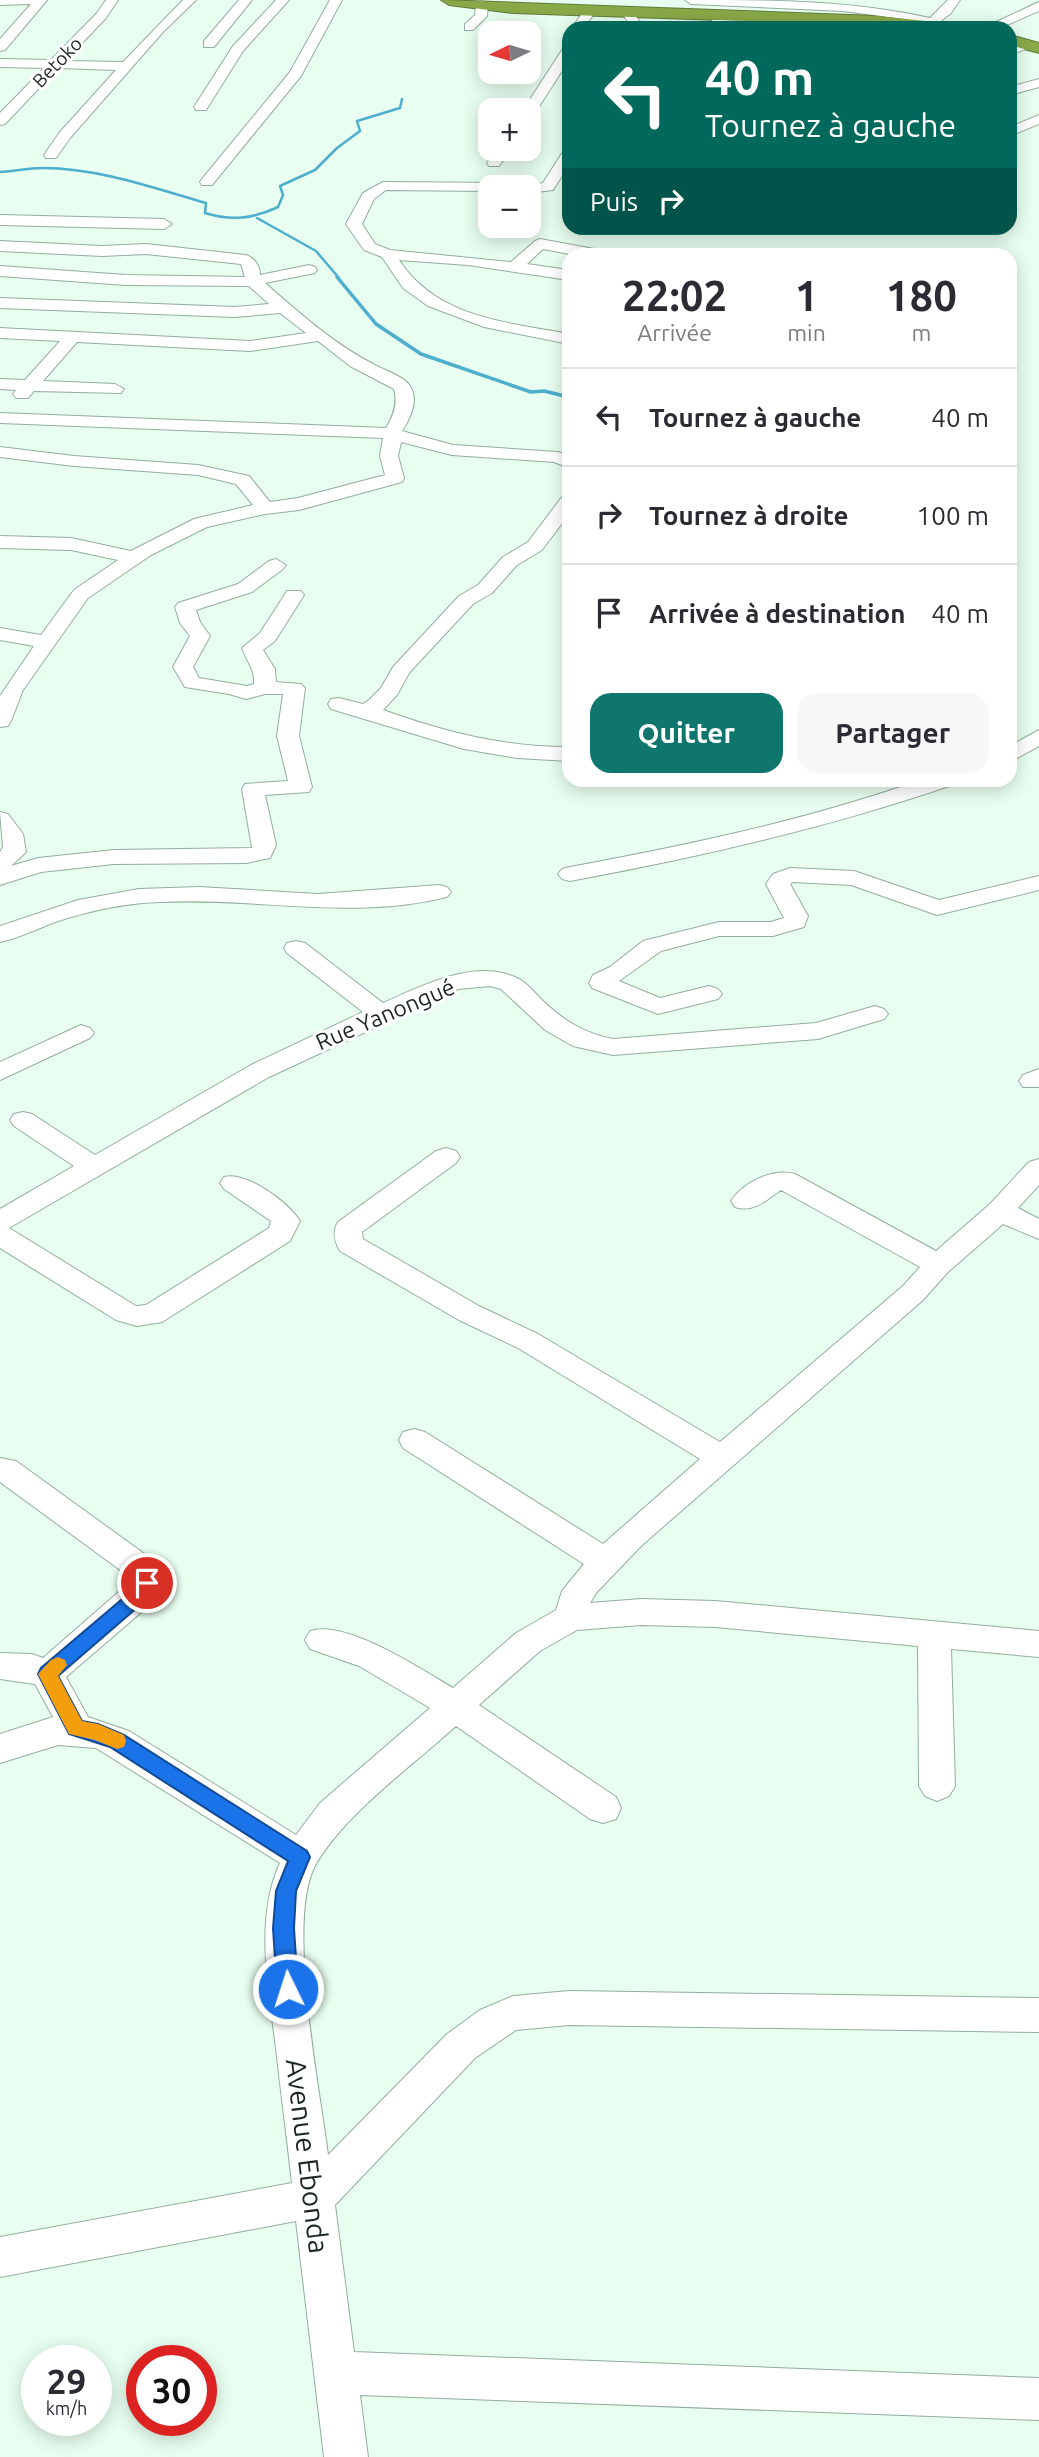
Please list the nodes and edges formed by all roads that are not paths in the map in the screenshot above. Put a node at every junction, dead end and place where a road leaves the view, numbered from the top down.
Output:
1 (39, 0) edge
2 (112, 0) edge
3 (190, 0) edge
4 (246, 0) edge
5 (284, 0) edge
6 (336, 0) edge
7 (449, 0) edge
8 (691, 0) edge
9 (709, 0) edge
10 (954, 0) edge
11 (0, 1) edge
12 (768, 1) edge
13 (482, 5) junction
14 (888, 6) edge
15 (1022, 6) edge
16 (1039, 6) edge
17 (589, 12) junction
18 (834, 14) edge
19 (631, 20) edge
20 (583, 21) edge
21 (679, 21) edge
22 (787, 21) edge
23 (899, 21) edge
24 (926, 21) edge
25 (939, 21) edge
26 (1000, 21) edge
27 (469, 27) dead end
28 (209, 44) dead end
29 (0, 47) edge
30 (562, 61) edge
31 (0, 62) edge
32 (53, 65) junction
33 (126, 66) junction
34 (1039, 83) edge
35 (1017, 89) edge
36 (538, 98) edge
37 (201, 107) dead end
38 (1039, 119) edge
39 (0, 121) edge
40 (1017, 129) edge
41 (51, 155) dead end
42 (562, 164) edge
43 (207, 182) dead end
44 (478, 185) edge
45 (541, 188) edge
46 (0, 220) edge
47 (164, 224) dead end
48 (0, 246) edge
49 (563, 248) edge
50 (388, 254) junction
51 (514, 267) junction
52 (309, 270) dead end
53 (0, 271) edge
54 (562, 274) edge
55 (253, 282) junction
56 (0, 303) edge
57 (283, 308) junction
58 (0, 333) edge
59 (72, 336) junction
60 (321, 336) junction
61 (562, 337) edge
62 (0, 384) edge
63 (30, 385) junction
64 (115, 389) dead end
65 (0, 417) edge
66 (392, 433) junction
67 (0, 452) edge
68 (562, 459) edge
69 (265, 508) junction
70 (562, 510) edge
71 (0, 542) edge
72 (135, 558) junction
73 (276, 565) dead end
74 (294, 595) dead end
75 (0, 634) edge
76 (45, 642) junction
77 (265, 688) junction
78 (6, 691) edge
79 (339, 704) dead end
80 (366, 710) junction
81 (0, 721) edge
82 (1039, 736) edge
83 (1017, 739) edge
84 (1017, 750) edge
85 (562, 753) edge
86 (923, 787) edge
87 (0, 819) edge
88 (0, 864) edge
89 (570, 874) dead end
90 (0, 878) edge
91 (1039, 883) edge
92 (439, 892) dead end
93 (0, 935) edge
94 (296, 948) dead end
95 (709, 994) dead end
96 (381, 1013) junction
97 (875, 1014) dead end
98 (81, 1033) dead end
99 (0, 1072) edge
100 (23, 1120) dead end
101 (446, 1157) dead end
102 (93, 1166) junction
103 (1039, 1168) edge
104 (234, 1183) dead end
105 (745, 1200) dead end
106 (1000, 1211) junction
107 (0, 1221) edge
108 (1039, 1230) edge
109 (0, 1235) edge
110 (938, 1265) junction
111 (414, 1440) dead end
112 (723, 1458) junction
113 (0, 1470) edge
114 (605, 1560) junction
115 (571, 1617) junction
116 (934, 1635) junction
117 (322, 1640) dead end
118 (1039, 1644) edge
119 (0, 1667) edge
120 (47, 1674) junction
121 (454, 1706) junction
122 (76, 1728) junction
123 (0, 1749) edge
124 (937, 1786) dead end
125 (603, 1808) dead end
126 (300, 1857) junction
127 (1039, 2015) edge
128 (314, 2198) junction
129 (0, 2257) edge
130 (336, 2373) junction
131 (1039, 2399) edge
132 (346, 2457) edge

1 - 11 street
1 - 29 street
2 - 32 street, Betoko
3 - 33 street
4 - 28 street
5 - 37 street
6 - 43 street
7 - 13 highway
8 - 9 street
9 - 12 street
10 - 25 street
12 - 18 street
13 - 17 highway
13 - 27 street
14 - 18 street
14 - 24 street
15 - 16 street
15 - 26 street
17 - 19 highway
17 - 20 street
18 - 22 highway
18 - 23 highway
19 - 21 highway
30 - 36 street
31 - 32 street
32 - 33 street
32 - 39 street, Betoko
33 - 41 street
34 - 35 street
38 - 40 street
42 - 45 street
44 - 50 street
46 - 47 street
48 - 55 street
49 - 51 street
50 - 51 street
50 - 61 street
51 - 54 street
52 - 55 street
53 - 55 street
55 - 57 street
56 - 57 street
57 - 60 street
58 - 59 street
59 - 60 street
59 - 63 street
60 - 66 street
62 - 63 street
63 - 64 street
63 - 65 street
65 - 66 street
66 - 68 street
66 - 69 street
67 - 69 street
69 - 72 street
70 - 80 street
71 - 72 street
72 - 76 street
73 - 77 street
74 - 77 street
75 - 76 street
76 - 78 street
77 - 90 street
78 - 81 street
79 - 80 street
80 - 85 street
82 - 83 street
82 - 84 street
86 - 89 street
87 - 88 street
91 - 95 street
92 - 93 street
94 - 96 street
96 - 97 street, Rue Yanongué
96 - 102 street, Rue Yanongué
98 - 99 street
100 - 102 street
101 - 112 street
102 - 107 street, Rue Yanongué
103 - 106 street
104 - 109 street
105 - 110 street
106 - 108 street
106 - 110 street
110 - 112 street
111 - 114 street
112 - 114 street
113 - 120 street
114 - 115 street
115 - 116 street
115 - 121 street, Avenue Ebonda
116 - 118 street
116 - 124 street
117 - 121 street
119 - 120 street
120 - 122 street
121 - 125 street
121 - 126 street, Avenue Ebonda
122 - 123 street
122 - 126 street
126 - 128 street, Avenue Ebonda
127 - 128 street
128 - 129 street
128 - 130 street, Avenue Ebonda
130 - 131 street
130 - 132 street, Avenue Ebonda

